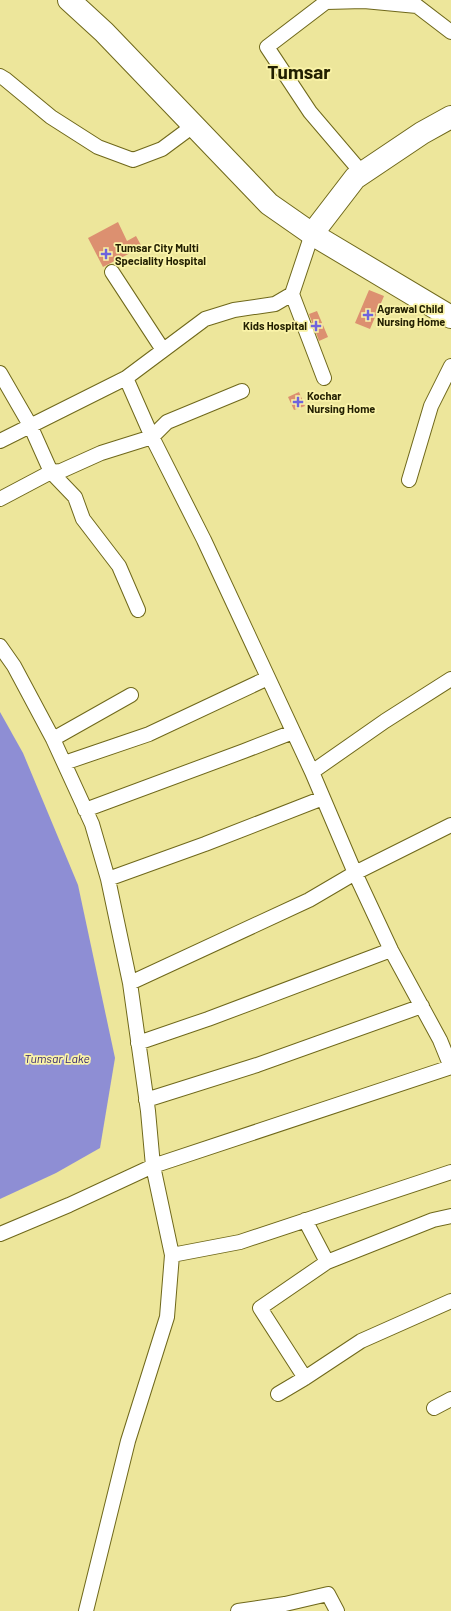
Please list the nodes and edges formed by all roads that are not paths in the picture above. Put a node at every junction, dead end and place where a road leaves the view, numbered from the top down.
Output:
1 (70, 0) edge
2 (325, 1) edge
3 (451, 32) edge
4 (0, 76) edge
5 (451, 117) edge
6 (193, 126) junction
7 (362, 173) junction
8 (312, 234) junction
9 (112, 272) dead end
10 (292, 294) junction
11 (451, 317) edge
12 (163, 350) junction
13 (451, 366) edge
14 (0, 373) edge
15 (126, 378) junction
16 (324, 378) dead end
17 (242, 391) dead end
18 (30, 425) junction
19 (152, 437) junction
20 (0, 441) edge
21 (51, 472) junction
22 (409, 480) dead end
23 (0, 499) edge
24 (138, 610) dead end
25 (0, 646) edge
26 (268, 678) junction
27 (451, 678) edge
28 (131, 695) dead end
29 (293, 732) junction
30 (53, 739) junction
31 (64, 762) junction
32 (312, 772) junction
33 (323, 798) junction
34 (85, 810) junction
35 (451, 825) edge
36 (356, 873) junction
37 (108, 879) junction
38 (391, 950) junction
39 (130, 983) junction
40 (422, 1006) junction
41 (445, 1039) edge
42 (138, 1043) junction
43 (451, 1067) edge
44 (146, 1100) junction
45 (153, 1166) junction
46 (451, 1172) edge
47 (451, 1216) edge
48 (305, 1220) junction
49 (0, 1234) edge
50 (172, 1255) junction
51 (327, 1262) junction
52 (451, 1301) edge
53 (305, 1378) junction
54 (278, 1394) dead end
55 (451, 1399) edge
56 (434, 1408) dead end
57 (286, 1608) edge
58 (86, 1611) edge
59 (238, 1611) edge
60 (337, 1611) edge

1 - 6 main road
2 - 3 street
2 - 7 street
4 - 6 street
5 - 7 main road
6 - 8 main road
7 - 8 main road
8 - 10 street
8 - 11 main road
9 - 12 street
10 - 12 street
10 - 16 street
12 - 15 street
13 - 22 street
14 - 18 street
15 - 18 street
15 - 19 street
17 - 19 street
18 - 20 street
18 - 21 street
19 - 21 street
19 - 26 street
21 - 23 street
21 - 24 street
25 - 30 street
26 - 29 street
26 - 31 street
27 - 32 street
28 - 30 street
29 - 32 street
29 - 34 street
30 - 31 street
31 - 34 street
32 - 33 street
33 - 36 street
33 - 37 street
34 - 37 street
35 - 36 street
36 - 38 street
36 - 39 street
37 - 39 street
38 - 40 street
38 - 42 street
39 - 42 street
40 - 41 street
40 - 44 street
41 - 43 street
42 - 44 street
43 - 45 street
44 - 45 street
45 - 49 street
45 - 50 street
46 - 48 street
47 - 51 street
48 - 50 street
48 - 51 street
50 - 58 street
51 - 53 street
52 - 53 street
53 - 54 street
55 - 56 street
57 - 59 street
57 - 60 street

